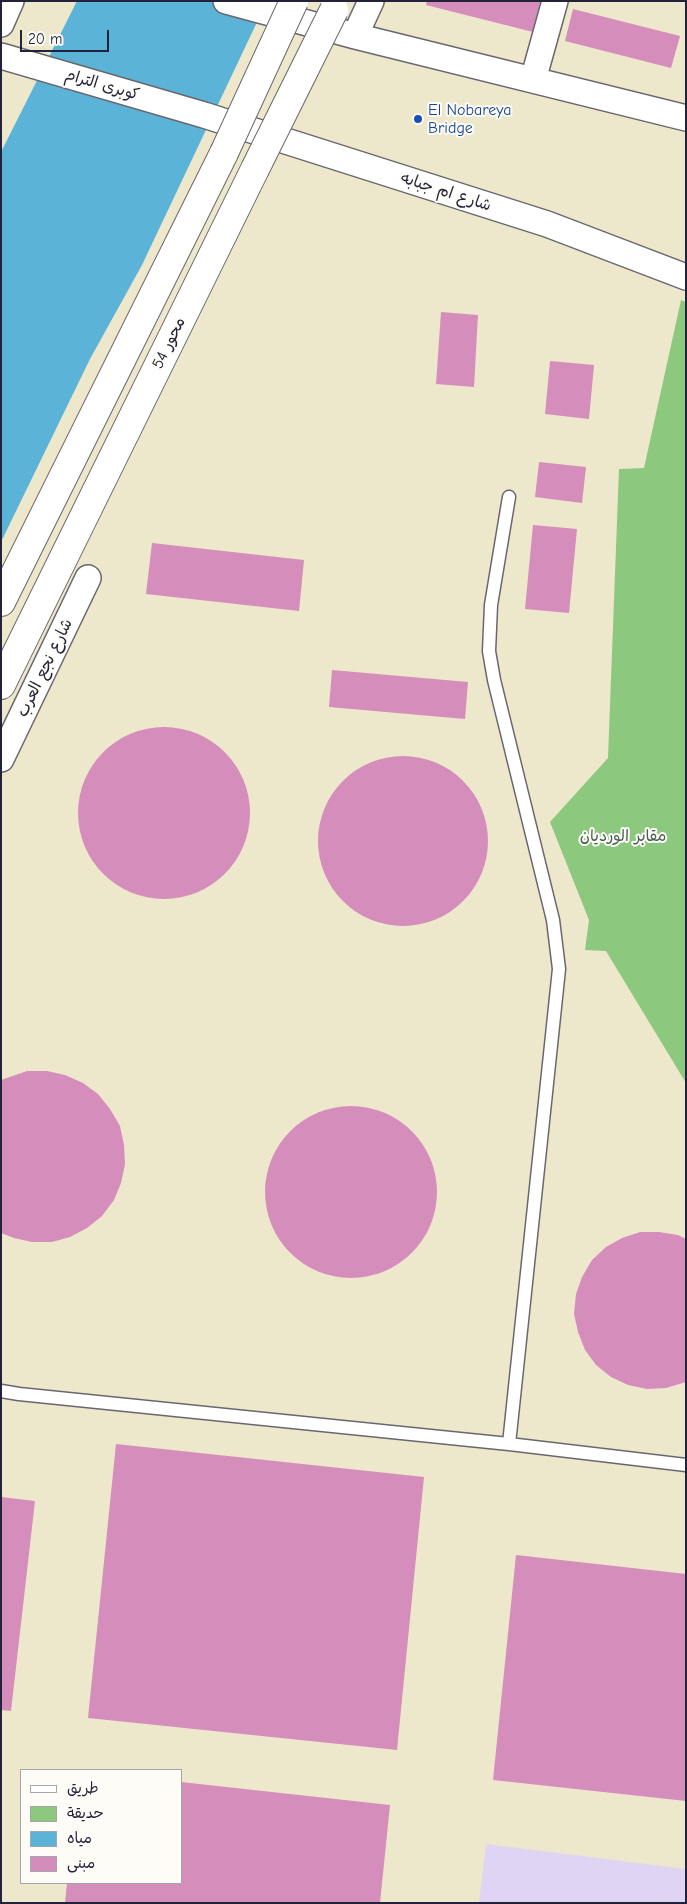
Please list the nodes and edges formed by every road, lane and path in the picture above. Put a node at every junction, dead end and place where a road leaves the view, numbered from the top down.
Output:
1 (11, 1) edge
2 (226, 1) edge
3 (294, 1) edge
4 (371, 1) edge
5 (555, 1) edge
6 (336, 6) edge
7 (1, 24) edge
8 (355, 36) junction
9 (1, 56) edge
10 (533, 80) junction
11 (204, 115) joint
12 (686, 118) edge
13 (686, 277) edge
14 (509, 497) dead end
15 (88, 578) dead end
16 (1, 602) edge
17 (1, 685) edge
18 (1, 759) edge
19 (1, 1391) edge
20 (509, 1444) junction
21 (686, 1465) edge

1 - 7 street
2 - 8 street
3 - 16 highway, bridge
4 - 8 street
5 - 10 street
6 - 17 highway, محور 54, bridge
8 - 10 street
9 - 11 street, كوبرى الترام
10 - 12 street
11 - 13 street, شارع ام جبابه
14 - 20 lane
15 - 18 street, شارع نجع العرب
19 - 20 lane
20 - 21 lane

